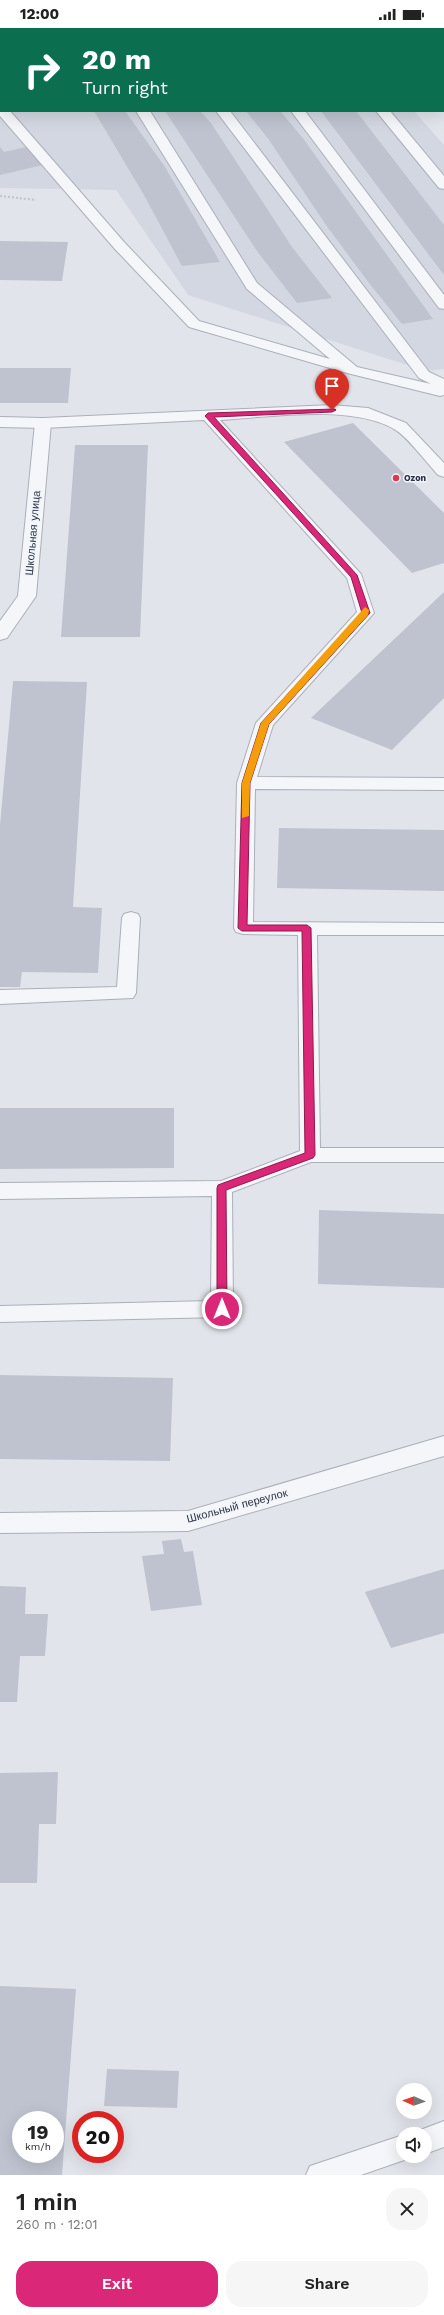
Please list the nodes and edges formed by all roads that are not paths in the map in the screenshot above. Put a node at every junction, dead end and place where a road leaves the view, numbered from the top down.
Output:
1 (5, 112) edge
2 (144, 112) edge
3 (224, 112) edge
4 (299, 112) edge
5 (384, 112) edge
6 (444, 186) edge
7 (444, 304) edge
8 (352, 370) junction
9 (444, 385) edge
10 (444, 392) edge
11 (208, 416) junction
12 (0, 422) edge
13 (43, 423) junction
14 (444, 472) edge
15 (0, 634) edge
16 (246, 783) junction
17 (444, 784) edge
18 (131, 918) dead end
19 (307, 928) junction
20 (444, 928) edge
21 (0, 997) edge
22 (310, 1155) junction
23 (444, 1155) edge
24 (222, 1188) junction
25 (0, 1191) edge
26 (0, 1314) edge
27 (444, 1446) edge
28 (0, 1523) edge
29 (444, 2134) edge
30 (432, 2138) edge
31 (396, 2150) edge
32 (320, 2175) edge

1 - 8 lane
2 - 8 lane
3 - 9 lane
4 - 7 lane
5 - 6 lane
8 - 10 lane
11 - 13 lane
11 - 14 lane
11 - 16 lane
12 - 13 lane
13 - 15 street, Школьная улица
16 - 17 lane
16 - 19 lane
18 - 21 lane
19 - 20 lane
19 - 22 lane
22 - 23 lane
22 - 24 lane
24 - 25 lane
24 - 26 lane
27 - 28 street, Школьный переулок
29 - 30 lane
31 - 32 lane

